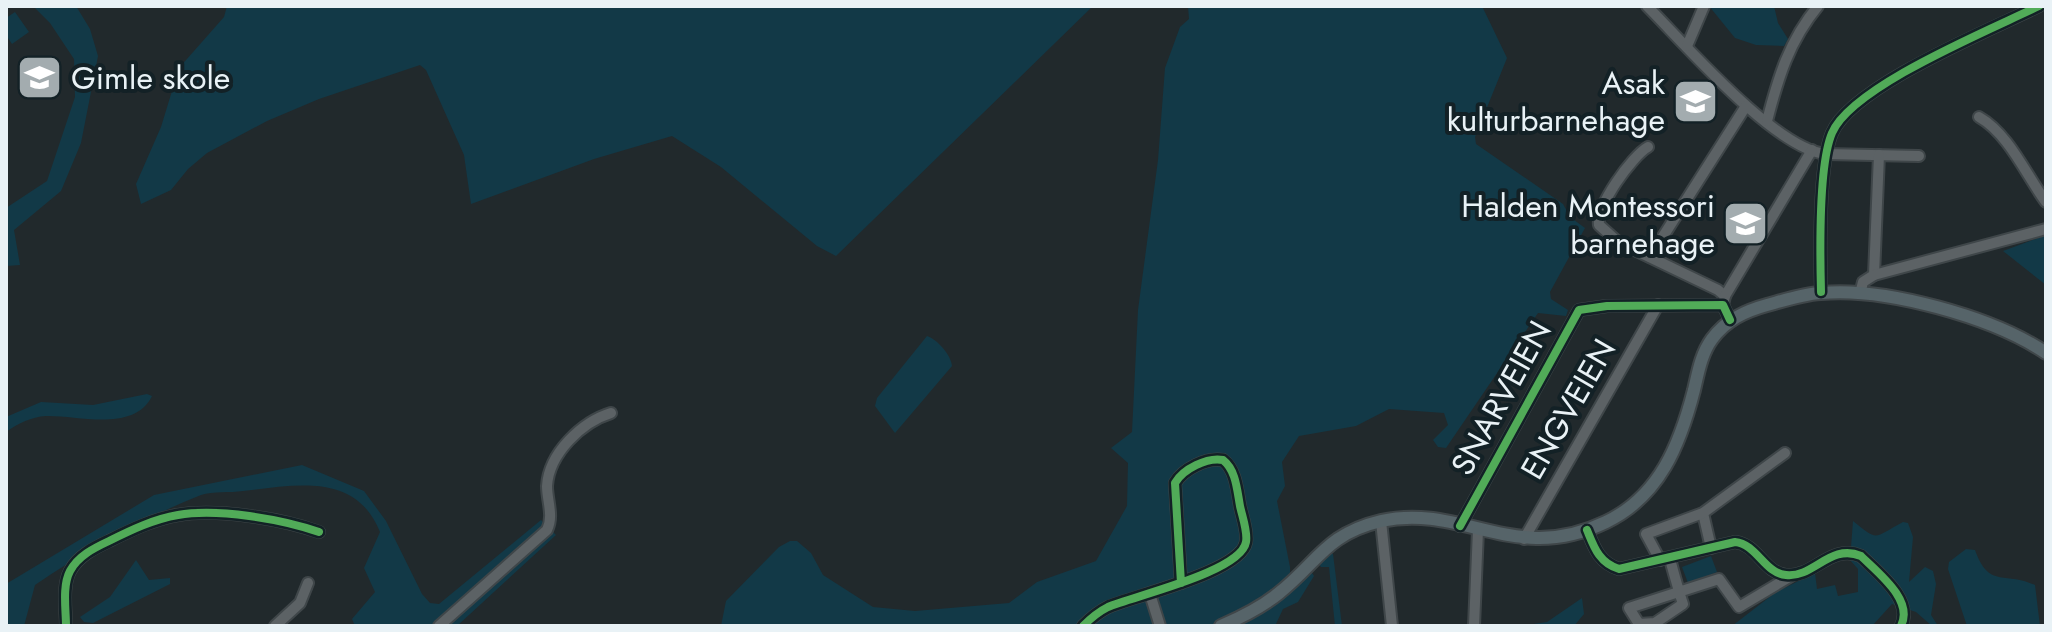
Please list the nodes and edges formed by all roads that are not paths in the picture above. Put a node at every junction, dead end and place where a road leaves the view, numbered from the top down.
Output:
1 (1647, 6) edge
2 (1704, 6) edge
3 (1818, 6) edge
4 (2039, 6) edge
5 (1687, 46) junction
6 (1746, 106) junction
7 (1979, 117) dead end
8 (1767, 121) junction
9 (1648, 147) dead end
10 (1812, 150) junction
11 (1826, 154) junction
12 (1879, 155) junction
13 (1919, 156) dead end
14 (2046, 202) edge
15 (2046, 229) edge
16 (1650, 257) junction
17 (1874, 275) junction
18 (1821, 292) junction
19 (1860, 294) junction
20 (1724, 300) junction
21 (1658, 305) junction
22 (1730, 320) junction
23 (2046, 353) edge
24 (611, 413) dead end
25 (1785, 453) dead end
26 (1703, 513) junction
27 (1381, 521) junction
28 (1460, 526) junction
29 (1478, 530) junction
30 (1587, 530) junction
31 (319, 532) dead end
32 (1524, 539) junction
33 (1711, 548) junction
34 (1665, 560) junction
35 (1791, 576) junction
36 (308, 583) dead end
37 (1181, 583) junction
38 (1150, 594) junction
39 (1680, 594) junction
40 (66, 626) edge
41 (275, 626) edge
42 (439, 626) edge
43 (1083, 626) edge
44 (1160, 626) edge
45 (1221, 626) edge
46 (1392, 626) edge
47 (1474, 626) edge
48 (1901, 626) edge

1 - 5 street
2 - 5 street
3 - 8 street
4 - 11 street
5 - 6 street
6 - 8 street
6 - 16 street
7 - 14 street
8 - 10 street
9 - 16 street
10 - 11 street
10 - 20 street
11 - 12 street
11 - 18 street
12 - 13 street
12 - 17 street
15 - 17 street
16 - 20 street
17 - 19 street
18 - 19 main road
18 - 22 main road
19 - 23 main road
20 - 21 street, SNARVEIEN
20 - 22 street
21 - 28 street, SNARVEIEN
21 - 32 street, ENGVEIEN
22 - 30 main road
24 - 42 street
25 - 26 street
26 - 33 street
26 - 34 street
27 - 28 main road
27 - 45 main road
27 - 46 street
28 - 29 main road
29 - 32 main road
29 - 47 street
30 - 32 main road
30 - 34 street
31 - 40 street
33 - 34 street
33 - 35 street
34 - 39 street
35 - 39 street
35 - 48 street
36 - 41 street
37 - 37 street
37 - 38 street
38 - 43 street
38 - 44 street
39 - 39 street

